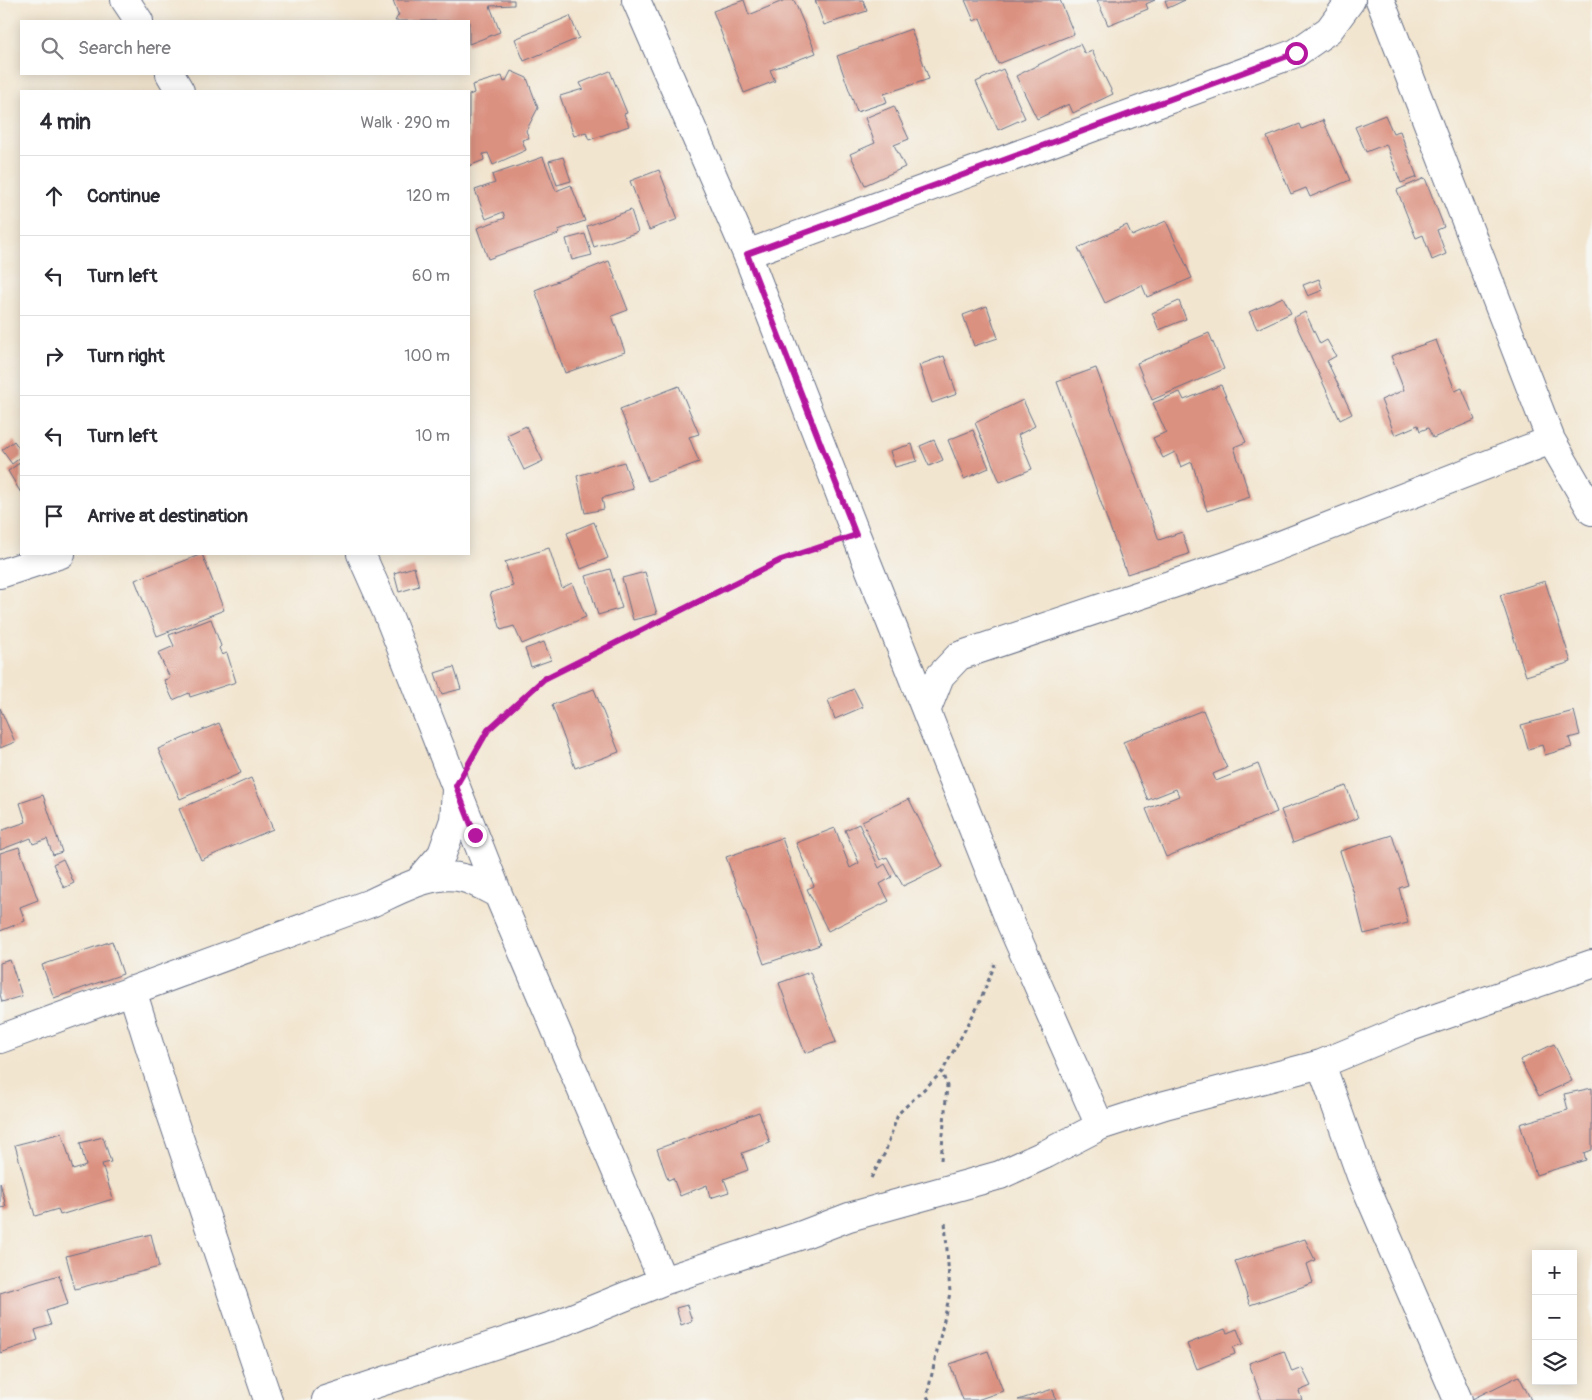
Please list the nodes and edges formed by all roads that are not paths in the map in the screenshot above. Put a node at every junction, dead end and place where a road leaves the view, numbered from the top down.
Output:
1 (125, 0) edge
2 (636, 0) edge
3 (1351, 0) edge
4 (1380, 0) edge
5 (138, 20) edge
6 (171, 75) edge
7 (179, 90) edge
8 (747, 254) junction
9 (1551, 440) junction
10 (1592, 511) edge
11 (58, 555) edge
12 (362, 555) edge
13 (0, 574) edge
14 (927, 709) junction
15 (456, 786) junction
16 (418, 882) junction
17 (498, 894) junction
18 (1592, 964) edge
19 (132, 990) junction
20 (0, 1039) edge
21 (1321, 1064) junction
22 (1100, 1126) junction
23 (663, 1281) junction
24 (268, 1400) edge
25 (326, 1400) edge
26 (1458, 1400) edge

1 - 5 street
2 - 8 street
3 - 8 street
4 - 9 street
6 - 7 street
8 - 14 street
9 - 10 street
9 - 14 street
11 - 13 street
12 - 15 street
14 - 22 street
15 - 16 street
15 - 17 street
16 - 17 street
16 - 19 street
17 - 23 street
18 - 21 street
19 - 20 street
19 - 24 street
21 - 22 street
21 - 26 street
22 - 23 street
23 - 25 street

